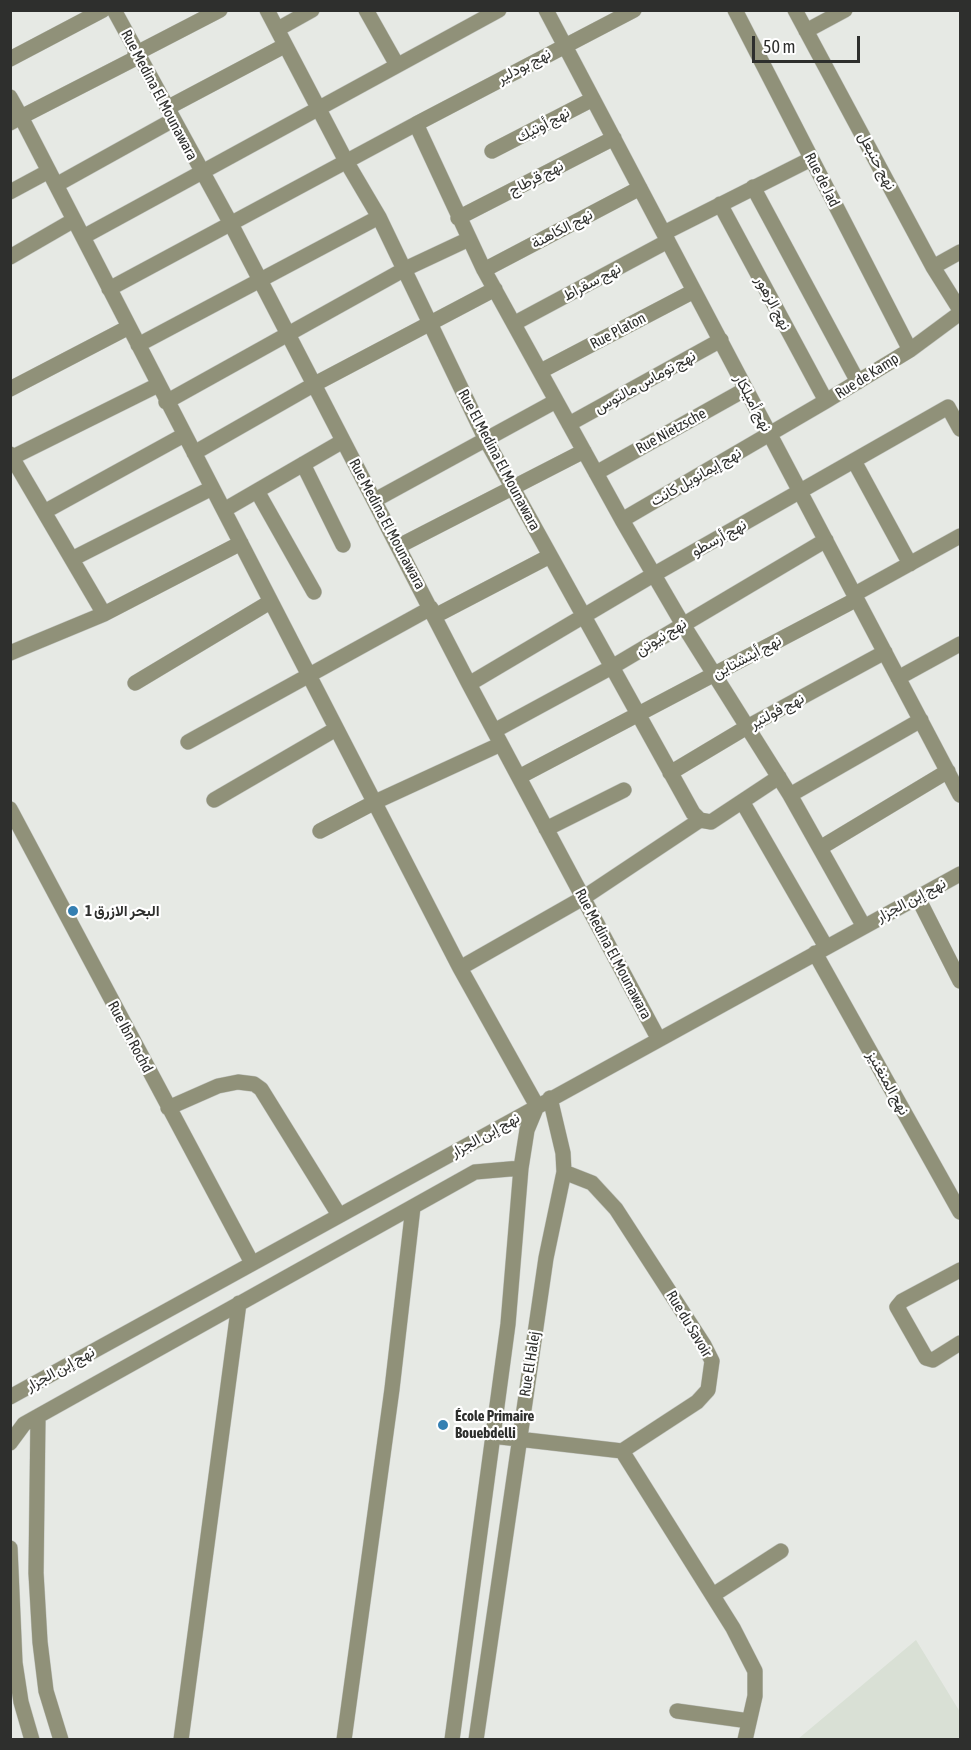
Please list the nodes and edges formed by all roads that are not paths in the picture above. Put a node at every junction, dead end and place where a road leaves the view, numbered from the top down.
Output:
1 (103, 10) edge
2 (114, 10) edge
3 (220, 10) edge
4 (267, 10) edge
5 (312, 10) edge
6 (366, 10) edge
7 (499, 10) edge
8 (546, 10) edge
9 (634, 10) edge
10 (735, 10) edge
11 (795, 10) edge
12 (845, 10) edge
13 (278, 29) junction
14 (806, 31) junction
15 (565, 44) junction
16 (284, 46) junction
17 (137, 56) junction
18 (10, 59) edge
19 (397, 64) junction
20 (10, 97) edge
21 (593, 99) junction
22 (317, 107) junction
23 (170, 114) junction
24 (16, 120) edge
25 (416, 124) junction
26 (614, 138) junction
27 (492, 151) dead end
28 (812, 159) junction
29 (346, 161) junction
30 (200, 171) junction
31 (52, 178) junction
32 (753, 187) junction
33 (640, 188) junction
34 (10, 192) edge
35 (720, 204) junction
36 (379, 217) junction
37 (458, 218) junction
38 (74, 220) junction
39 (231, 224) junction
40 (83, 237) junction
41 (666, 237) junction
42 (469, 238) junction
43 (960, 252) edge
44 (10, 257) edge
45 (933, 267) junction
46 (405, 269) junction
47 (484, 270) junction
48 (260, 281) junction
49 (109, 289) junction
50 (495, 289) junction
51 (694, 291) junction
52 (960, 312) edge
53 (515, 323) junction
54 (430, 325) junction
55 (129, 327) junction
56 (288, 333) junction
57 (721, 340) junction
58 (138, 345) junction
59 (910, 350) junction
60 (541, 372) junction
61 (858, 382) junction
62 (158, 385) junction
63 (313, 385) junction
64 (10, 389) edge
65 (746, 389) junction
66 (556, 401) junction
67 (826, 401) junction
68 (166, 402) junction
69 (954, 403) edge
70 (568, 424) junction
71 (960, 429) edge
72 (184, 435) junction
73 (770, 435) junction
74 (485, 438) junction
75 (343, 441) junction
76 (584, 451) junction
77 (194, 453) junction
78 (12, 455) edge
79 (854, 461) junction
80 (303, 464) junction
81 (596, 473) junction
82 (512, 486) junction
83 (212, 488) junction
84 (257, 490) junction
85 (801, 492) junction
86 (375, 500) junction
87 (224, 510) junction
88 (44, 512) junction
89 (622, 520) junction
90 (960, 536) edge
91 (826, 540) junction
92 (240, 543) junction
93 (343, 545) dead end
94 (399, 546) junction
95 (550, 556) junction
96 (72, 559) junction
97 (910, 564) junction
98 (653, 575) junction
99 (314, 592) dead end
100 (856, 596) junction
101 (270, 602) junction
102 (433, 612) junction
103 (104, 614) junction
104 (584, 617) junction
105 (682, 623) junction
106 (960, 647) edge
107 (885, 652) junction
108 (10, 653) edge
109 (612, 667) junction
110 (307, 674) junction
111 (713, 674) junction
112 (898, 678) junction
113 (135, 683) dead end
114 (469, 684) junction
115 (638, 716) junction
116 (921, 720) junction
117 (747, 727) junction
118 (336, 729) junction
119 (498, 737) junction
120 (188, 742) dead end
121 (948, 771) junction
122 (670, 773) junction
123 (519, 777) junction
124 (779, 777) junction
125 (624, 790) dead end
126 (790, 795) junction
127 (960, 795) edge
128 (214, 800) dead end
129 (375, 802) junction
130 (742, 803) junction
131 (10, 809) edge
132 (700, 820) junction
133 (546, 829) junction
134 (320, 831) dead end
135 (820, 848) junction
136 (960, 874) edge
137 (583, 898) junction
138 (918, 898) junction
139 (863, 925) junction
140 (820, 950) junction
141 (460, 968) junction
142 (960, 981) edge
143 (658, 1038) junction
144 (543, 1102) junction
145 (168, 1108) junction
146 (521, 1168) junction
147 (564, 1172) junction
148 (955, 1191) edge
149 (413, 1207) junction
150 (960, 1212) edge
151 (339, 1215) junction
152 (252, 1263) junction
153 (960, 1270) edge
154 (239, 1303) junction
155 (960, 1343) edge
156 (10, 1397) edge
157 (38, 1417) junction
158 (492, 1436) junction
159 (518, 1440) junction
160 (10, 1443) edge
161 (622, 1451) junction
162 (10, 1548) edge
163 (781, 1551) dead end
164 (712, 1595) junction
165 (677, 1711) dead end
166 (749, 1721) junction
167 (32, 1740) edge
168 (61, 1740) edge
169 (181, 1740) edge
170 (344, 1740) edge
171 (452, 1740) edge
172 (476, 1740) edge
173 (745, 1740) edge

1 - 18 street
2 - 17 street, Rue Medina El Mounawara
3 - 17 street
4 - 13 street, Rue El Medina El Mounawara
5 - 13 street
6 - 19 street
7 - 19 street
8 - 15 street, نهج أميلكار
9 - 15 street, نهج بودلير
10 - 28 street, Rue de Jad
11 - 14 street, نهج حنبعل
12 - 14 street
13 - 16 street, Rue El Medina El Mounawara
14 - 45 street, نهج حنبعل
15 - 21 street, نهج أميلكار
15 - 25 street, نهج بودلير
16 - 22 street, Rue El Medina El Mounawara
16 - 23 street
17 - 23 street, Rue Medina El Mounawara
17 - 24 street
19 - 22 street
20 - 24 street
21 - 26 street, نهج أميلكار
21 - 27 street, نهج أوتيك
22 - 29 street, Rue El Medina El Mounawara
22 - 30 street
23 - 30 street, Rue Medina El Mounawara
23 - 31 street
24 - 31 street
25 - 29 street, نهج بودلير
25 - 37 street
26 - 33 street, نهج أميلكار
26 - 37 street, نهج قرطاج
28 - 32 street, نهج سقراط
28 - 59 street, Rue de Jad
29 - 36 street, Rue El Medina El Mounawara
29 - 39 street, نهج بودلير
30 - 39 street, Rue Medina El Mounawara
30 - 40 street
31 - 34 street
31 - 38 street
32 - 35 street, نهج سقراط
32 - 61 street
33 - 41 street, نهج أميلكار
33 - 47 street, نهج الكاهنة
35 - 41 street, نهج سقراط
35 - 67 street, نهج الزهور
36 - 46 street, Rue El Medina El Mounawara
36 - 48 street
37 - 42 street
38 - 40 street
38 - 44 street
39 - 48 street, Rue Medina El Mounawara
39 - 49 street, نهج بودلير
40 - 49 street
41 - 51 street, نهج أميلكار
41 - 53 street, نهج سقراط
42 - 46 street
42 - 47 street
43 - 45 street
45 - 52 street, نهج حنبعل
46 - 54 street, Rue El Medina El Mounawara
46 - 56 street
47 - 50 street
48 - 56 street, Rue Medina El Mounawara
48 - 58 street
49 - 55 street
50 - 53 street
50 - 54 street
51 - 57 street, نهج أميلكار
51 - 60 street, Rue Platon
52 - 59 street, Rue de Kamp
53 - 60 street
54 - 63 street
54 - 74 street, Rue El Medina El Mounawara
55 - 58 street
55 - 64 street
56 - 63 street, Rue Medina El Mounawara
56 - 68 street
57 - 65 street, نهج أميلكار
57 - 70 street, نهج توماس مالتوس
58 - 62 street
59 - 61 street, Rue de Kamp
60 - 66 street
61 - 67 street, Rue de Kamp
62 - 68 street
62 - 78 street
63 - 75 street, Rue Medina El Mounawara
63 - 77 street
65 - 73 street, نهج أميلكار
65 - 81 street, Rue Nietzsche
66 - 70 street
66 - 74 street
67 - 73 street, Rue de Kamp
68 - 72 street
69 - 71 street, نهج أرسطو
69 - 79 street, نهج أرسطو
70 - 76 street
72 - 77 street
72 - 88 street
73 - 85 street, نهج أميلكار
73 - 89 street, نهج إيمانويل كانت
74 - 82 street, Rue El Medina El Mounawara
74 - 86 street
75 - 80 street
75 - 86 street, Rue Medina El Mounawara
76 - 81 street
76 - 82 street
77 - 83 street
78 - 88 street
79 - 85 street, نهج أرسطو
79 - 97 street
80 - 84 street
80 - 93 street
81 - 89 street
82 - 94 street
82 - 95 street, Rue El Medina El Mounawara
83 - 87 street
83 - 96 street
84 - 87 street
84 - 99 street
85 - 91 street, نهج أميلكار
85 - 98 street, نهج أرسطو
86 - 94 street, Rue Medina El Mounawara
87 - 92 street
88 - 96 street
89 - 98 street
90 - 97 street, نهج أينشتاين
91 - 100 street, نهج أميلكار
91 - 105 street, نهج نيوتن
92 - 101 street
92 - 103 street
94 - 102 street, Rue Medina El Mounawara
95 - 102 street
95 - 104 street, Rue El Medina El Mounawara
96 - 103 street
97 - 100 street, نهج أينشتاين
98 - 104 street, نهج أرسطو
98 - 105 street
100 - 107 street, نهج أميلكار
100 - 111 street, نهج أينشتاين
101 - 110 street
101 - 113 street
102 - 110 street
102 - 114 street, Rue Medina El Mounawara
103 - 108 street
104 - 109 street, Rue El Medina El Mounawara
104 - 114 street, نهج أرسطو
105 - 109 street, نهج نيوتن
105 - 111 street
106 - 112 street
107 - 112 street, نهج أميلكار
107 - 117 street, نهج فولتير
109 - 115 street, Rue El Medina El Mounawara
109 - 119 street, نهج نيوتن
110 - 118 street
110 - 120 street
111 - 115 street, نهج أينشتاين
111 - 117 street
112 - 116 street, نهج أميلكار
114 - 119 street, Rue Medina El Mounawara
115 - 122 street, Rue El Medina El Mounawara
115 - 123 street, نهج أينشتاين
116 - 121 street, نهج أميلكار
116 - 126 street
117 - 122 street, نهج فولتير
117 - 124 street
118 - 128 street
118 - 129 street
119 - 123 street, Rue Medina El Mounawara
119 - 129 street, نهج نيوتن
121 - 127 street, نهج أميلكار
121 - 135 street
122 - 132 street, Rue El Medina El Mounawara
123 - 133 street, Rue Medina El Mounawara
124 - 126 street
124 - 130 street
125 - 133 street
126 - 135 street
129 - 134 street, نهج نيوتن
129 - 141 street
130 - 132 street
130 - 140 street, نهج المنغنيز
131 - 145 street, Rue Ibn Rochd
132 - 137 street
133 - 137 street, Rue Medina El Mounawara
135 - 139 street
136 - 138 street, نهج إبن الجزار
137 - 141 street
137 - 143 street, Rue Medina El Mounawara
138 - 139 street, نهج إبن الجزار
138 - 142 street
139 - 140 street, نهج إبن الجزار
140 - 143 street, نهج إبن الجزار
140 - 148 street, نهج المنغنيز
141 - 144 street
143 - 144 street, نهج إبن الجزار
144 - 146 street, Rue El Halej
144 - 147 street, Rue El Halej
144 - 151 street, نهج إبن الجزار
145 - 151 street
145 - 152 street, Rue Ibn Rochd
146 - 149 street
146 - 158 street, Rue El Halej
147 - 159 street, Rue El Halej
147 - 161 street, Rue du Savoir
148 - 150 street, نهج المنغنيز
149 - 154 street
149 - 170 street
151 - 152 street, نهج إبن الجزار
152 - 156 street, نهج إبن الجزار
153 - 155 street
154 - 157 street
154 - 169 street
157 - 160 street
157 - 168 street
158 - 159 street
158 - 171 street, Rue El Halej
159 - 161 street
159 - 172 street, Rue El Halej
161 - 164 street
162 - 167 street
163 - 164 street
164 - 166 street
165 - 166 street
166 - 173 street

